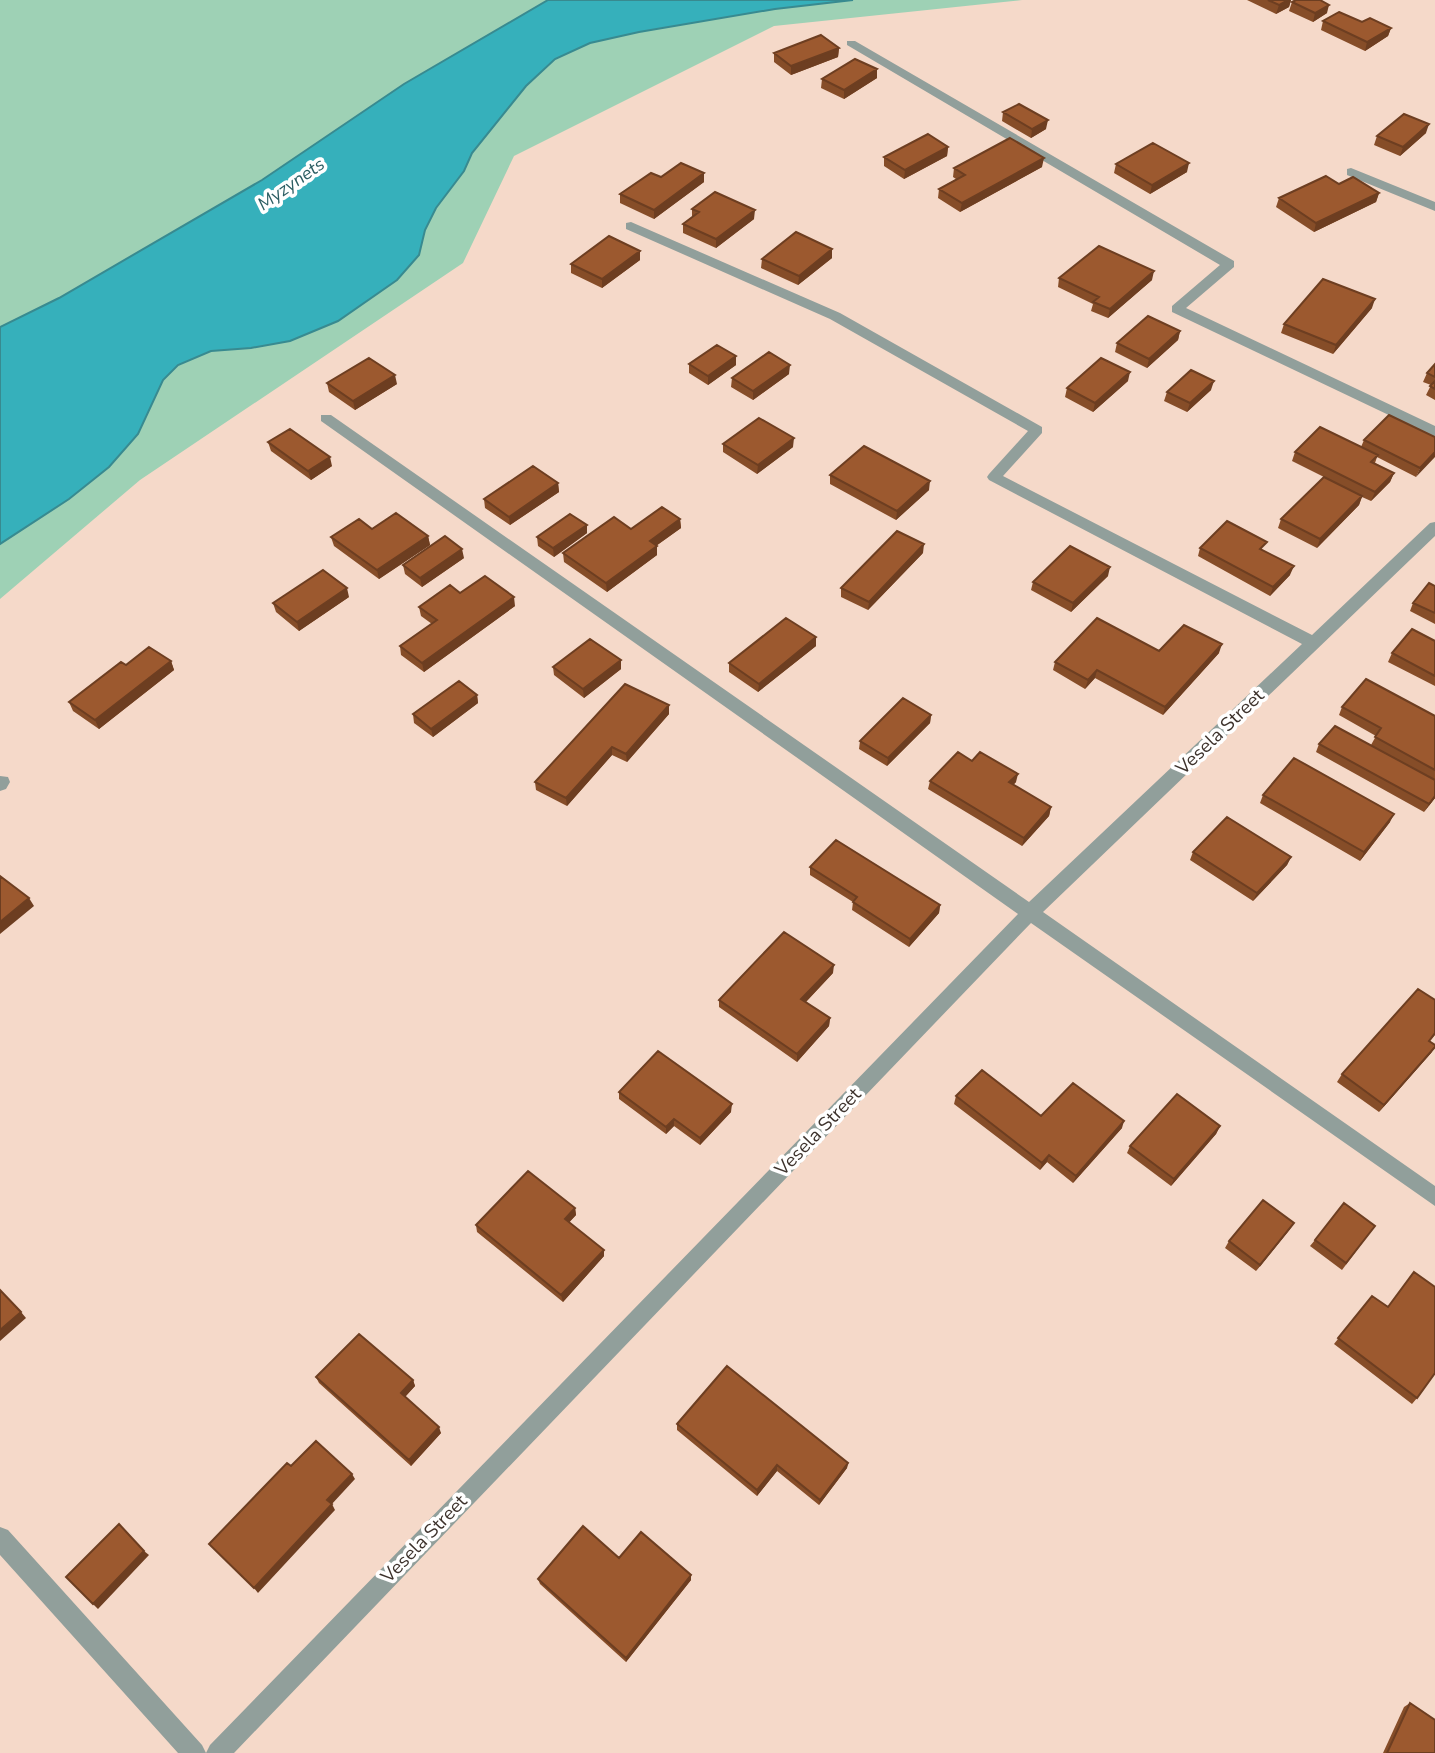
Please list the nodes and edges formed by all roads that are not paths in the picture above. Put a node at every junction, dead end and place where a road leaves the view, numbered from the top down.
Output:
1 (851, 43) dead end
2 (1350, 172) dead end
3 (1435, 208) edge
4 (631, 226) dead end
5 (326, 418) dead end
6 (1435, 432) edge
7 (1435, 527) edge
8 (1312, 643) junction
9 (1031, 912) junction
10 (1435, 1197) edge
11 (0, 1538) edge
12 (194, 1753) edge
13 (218, 1753) edge

1 - 6 street
2 - 3 street
4 - 8 street
5 - 9 street
7 - 8 street, Vesela Street
8 - 9 street, Vesela Street
9 - 10 street
9 - 13 street, Vesela Street
11 - 12 street

